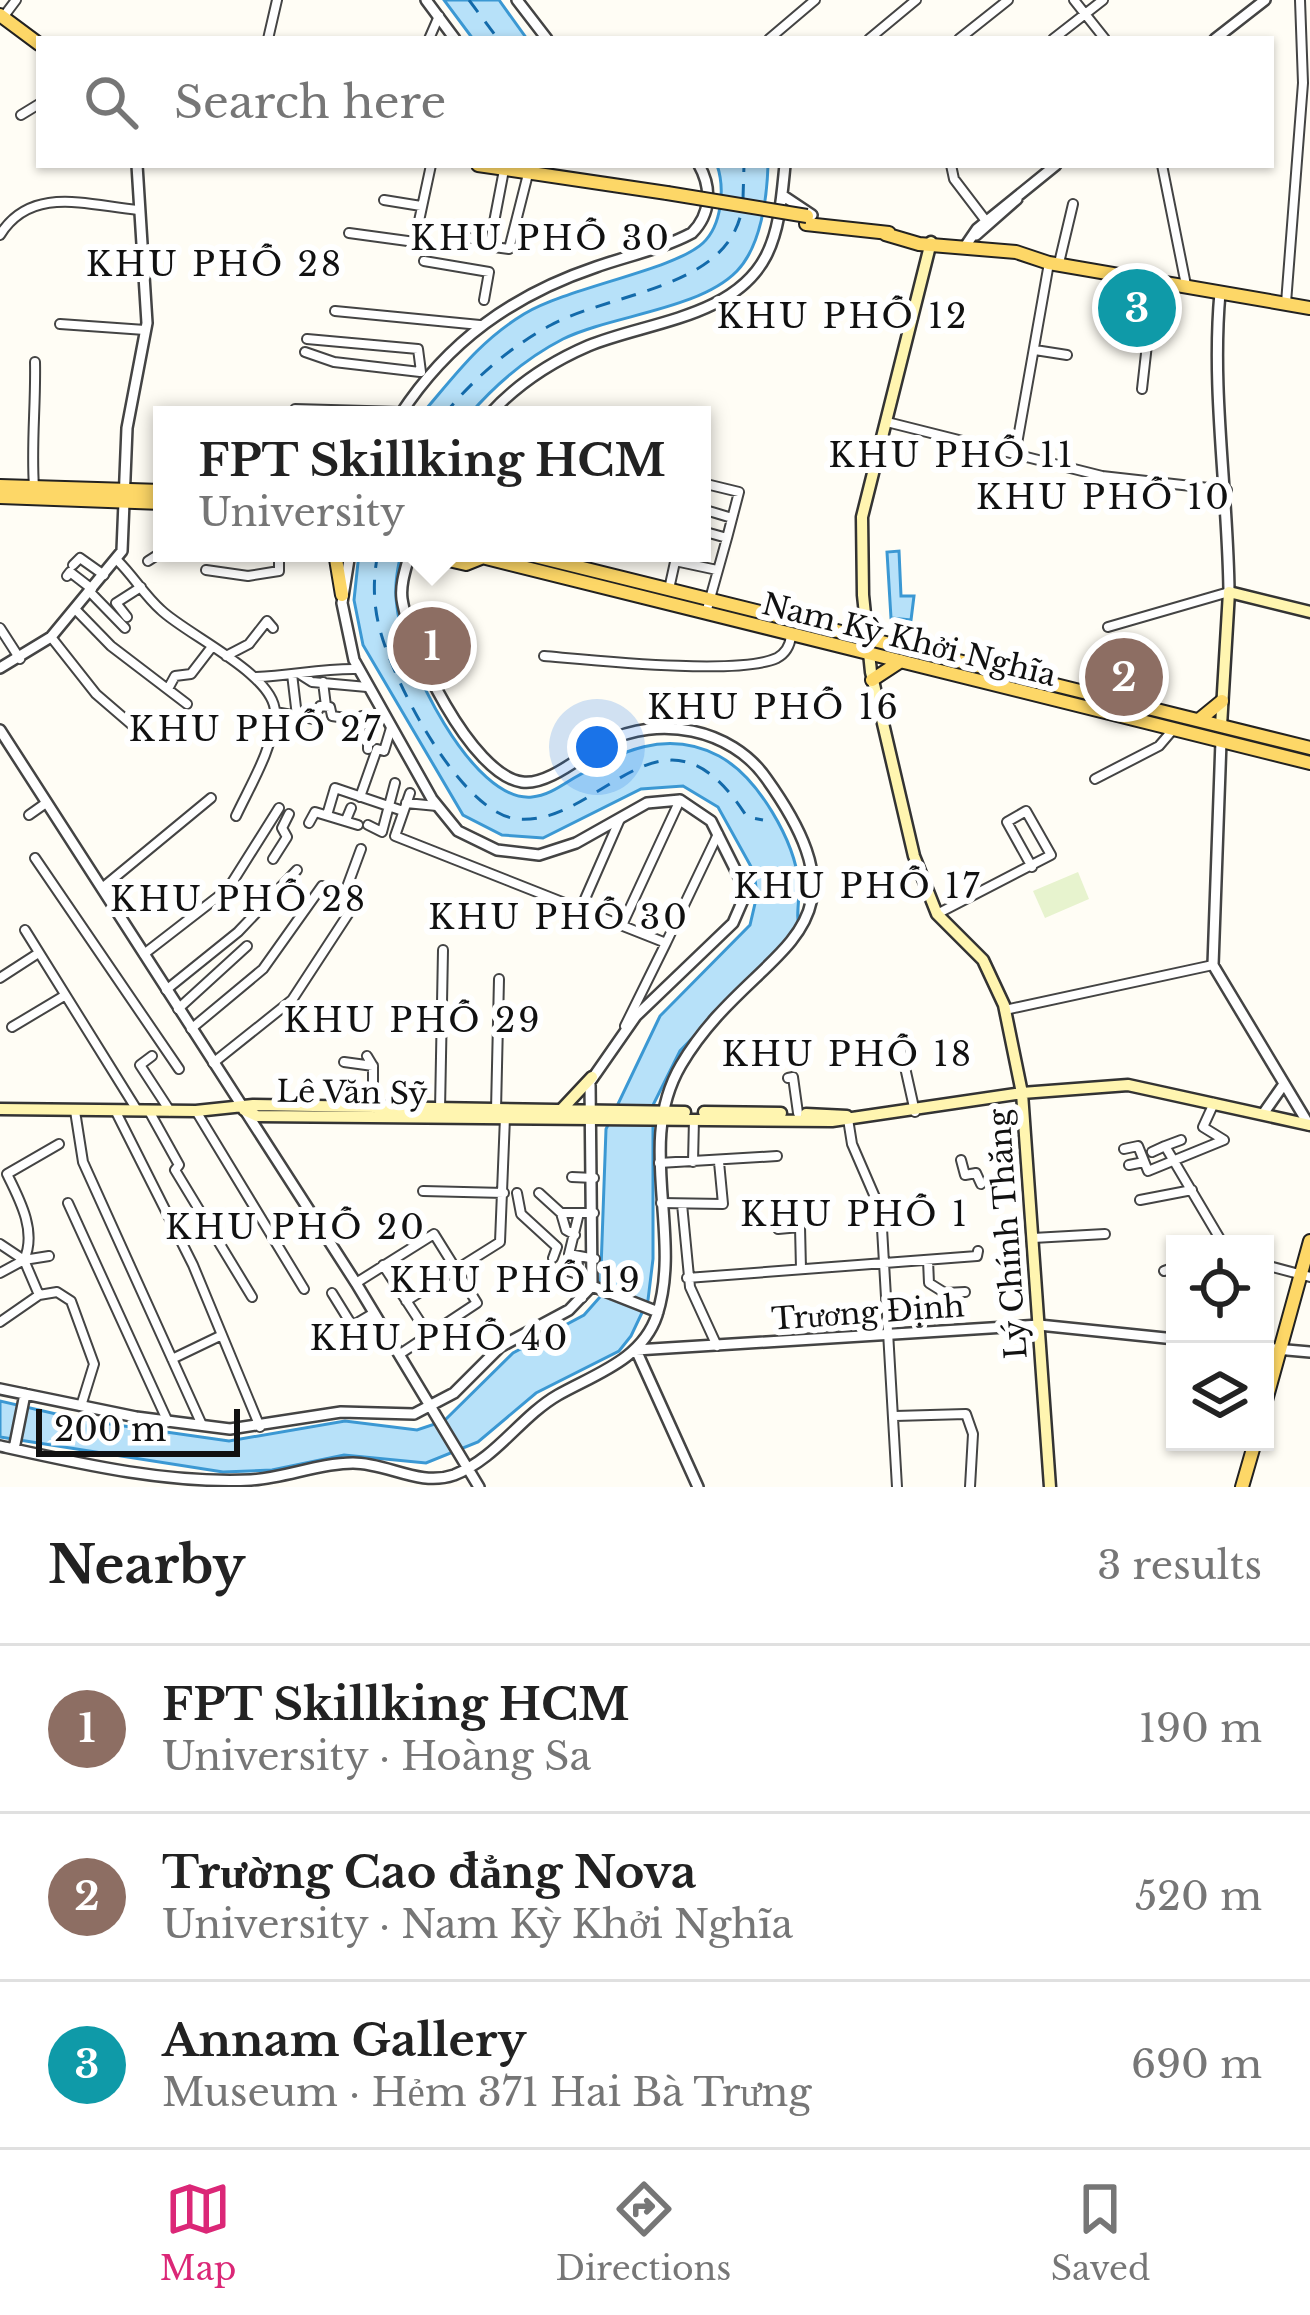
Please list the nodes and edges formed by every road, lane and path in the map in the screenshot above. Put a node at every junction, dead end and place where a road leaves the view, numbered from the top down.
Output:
1 (16, 0) edge
2 (277, 0) edge
3 (425, 0) edge
4 (517, 0) edge
5 (815, 0) edge
6 (916, 0) edge
7 (1008, 0) edge
8 (1074, 0) edge
9 (1103, 0) edge
10 (1265, 0) edge
11 (1300, 0) edge
12 (1085, 14) junction
13 (439, 16) junction
14 (1, 18) edge
15 (269, 36) edge
16 (430, 36) edge
17 (453, 36) edge
18 (545, 36) edge
19 (773, 36) edge
20 (873, 36) edge
21 (963, 36) edge
22 (1057, 36) edge
23 (1103, 36) edge
24 (1219, 36) edge
25 (36, 42) edge
26 (1307, 83) edge
27 (36, 106) edge
28 (21, 115) dead end
29 (137, 168) edge
30 (429, 168) edge
31 (501, 168) edge
32 (700, 168) edge
33 (785, 168) edge
34 (952, 168) edge
35 (1053, 168) edge
36 (1163, 168) edge
37 (528, 174) junction
38 (782, 195) junction
39 (1017, 199) junction
40 (384, 200) dead end
41 (1073, 204) dead end
42 (421, 206) junction
43 (138, 210) junction
44 (812, 221) junction
45 (986, 221) junction
46 (349, 233) dead end
47 (0, 235) edge
48 (976, 236) junction
49 (469, 238) dead end
50 (415, 242) junction
51 (931, 242) junction
52 (494, 247) dead end
53 (964, 248) junction
54 (1054, 264) junction
55 (1154, 282) junction
56 (1186, 287) junction
57 (1226, 294) junction
58 (484, 300) dead end
59 (1286, 304) junction
60 (1310, 308) edge
61 (335, 311) dead end
62 (60, 324) dead end
63 (480, 325) junction
64 (145, 330) junction
65 (307, 339) dead end
66 (1035, 350) junction
67 (305, 352) dead end
68 (1066, 355) dead end
69 (35, 362) dead end
70 (425, 373) junction
71 (1142, 389) dead end
72 (406, 406) edge
73 (499, 406) edge
74 (887, 422) junction
75 (1015, 455) junction
76 (711, 484) edge
77 (0, 486) edge
78 (34, 487) junction
79 (1228, 490) junction
80 (153, 492) edge
81 (123, 496) junction
82 (0, 497) edge
83 (153, 501) edge
84 (711, 512) edge
85 (732, 518) junction
86 (711, 533) edge
87 (728, 538) junction
88 (153, 558) edge
89 (118, 561) junction
90 (148, 561) dead end
91 (280, 562) edge
92 (336, 562) edge
93 (348, 562) edge
94 (412, 562) edge
95 (525, 562) edge
96 (587, 562) edge
97 (675, 562) edge
98 (692, 562) edge
99 (73, 565) dead end
100 (206, 569) dead end
101 (717, 570) junction
102 (67, 576) dead end
103 (105, 576) junction
104 (141, 587) junction
105 (668, 591) junction
106 (92, 592) junction
107 (1229, 592) junction
108 (342, 595) junction
109 (708, 607) junction
110 (76, 610) junction
111 (1310, 612) edge
112 (0, 628) edge
113 (273, 628) dead end
114 (1108, 628) dead end
115 (791, 635) junction
116 (51, 637) junction
117 (867, 638) junction
118 (211, 648) junction
119 (868, 653) junction
120 (544, 656) dead end
121 (225, 657) junction
122 (20, 659) junction
123 (901, 661) junction
124 (0, 668) edge
125 (358, 670) junction
126 (297, 675) junction
127 (254, 676) junction
128 (872, 680) junction
129 (323, 682) junction
130 (367, 687) junction
131 (168, 688) junction
132 (1222, 701) junction
133 (187, 704) dead end
134 (326, 706) junction
135 (275, 712) junction
136 (384, 715) junction
137 (297, 716) junction
138 (1193, 719) junction
139 (132, 725) dead end
140 (391, 728) junction
141 (0, 730) edge
142 (1171, 732) junction
143 (1221, 734) junction
144 (360, 735) junction
145 (368, 748) dead end
146 (1310, 748) edge
147 (1310, 763) edge
148 (1095, 778) dead end
149 (395, 783) dead end
150 (360, 796) junction
151 (212, 798) dead end
152 (680, 800) junction
153 (46, 802) junction
154 (406, 804) junction
155 (437, 806) junction
156 (390, 807) junction
157 (279, 808) dead end
158 (351, 808) dead end
159 (418, 813) dead end
160 (290, 814) dead end
161 (29, 815) dead end
162 (327, 815) junction
163 (236, 816) dead end
164 (621, 818) junction
165 (346, 820) junction
166 (309, 823) dead end
167 (719, 833) junction
168 (361, 850) dead end
169 (35, 858) dead end
170 (273, 859) dead end
171 (1032, 866) junction
172 (297, 870) dead end
173 (322, 886) dead end
174 (102, 888) junction
175 (344, 896) dead end
176 (356, 902) dead end
177 (581, 908) junction
178 (937, 914) junction
179 (623, 923) junction
180 (25, 930) dead end
181 (666, 943) junction
182 (247, 946) dead end
183 (443, 950) dead end
184 (37, 954) junction
185 (143, 954) junction
186 (1213, 964) junction
187 (0, 978) edge
188 (499, 980) dead end
189 (166, 990) junction
190 (64, 996) junction
191 (644, 999) junction
192 (178, 1009) junction
193 (1005, 1010) junction
194 (12, 1028) dead end
195 (191, 1029) junction
196 (901, 1045) dead end
197 (152, 1056) dead end
198 (367, 1056) dead end
199 (344, 1062) dead end
200 (213, 1063) junction
201 (373, 1066) junction
202 (179, 1069) dead end
203 (592, 1077) junction
204 (788, 1078) dead end
205 (1284, 1084) junction
206 (1022, 1093) junction
207 (1214, 1103) junction
208 (373, 1107) junction
209 (0, 1109) edge
210 (244, 1110) junction
211 (559, 1110) junction
212 (75, 1111) junction
213 (143, 1111) junction
214 (170, 1111) junction
215 (116, 1112) junction
216 (196, 1112) junction
217 (502, 1112) junction
218 (915, 1112) junction
219 (440, 1113) junction
220 (798, 1114) junction
221 (1263, 1114) junction
222 (596, 1115) junction
223 (848, 1117) junction
224 (660, 1119) junction
225 (692, 1119) junction
226 (1309, 1125) edge
227 (1180, 1140) dead end
228 (59, 1144) dead end
229 (1166, 1146) junction
230 (1124, 1149) dead end
231 (1152, 1152) dead end
232 (777, 1156) dead end
233 (961, 1160) dead end
234 (693, 1162) junction
235 (719, 1162) junction
236 (1144, 1162) junction
237 (659, 1163) junction
238 (1173, 1163) junction
239 (1129, 1165) dead end
240 (572, 1177) dead end
241 (594, 1178) junction
242 (981, 1184) dead end
243 (1192, 1190) junction
244 (423, 1191) dead end
245 (539, 1192) dead end
246 (504, 1193) junction
247 (517, 1193) dead end
248 (1139, 1200) dead end
249 (68, 1203) dead end
250 (660, 1203) junction
251 (682, 1204) junction
252 (561, 1213) junction
253 (579, 1213) junction
254 (594, 1213) junction
255 (775, 1214) dead end
256 (577, 1231) junction
257 (595, 1231) junction
258 (1105, 1234) dead end
259 (1217, 1235) edge
260 (1033, 1238) junction
261 (1310, 1241) edge
262 (0, 1244) edge
263 (978, 1251) dead end
264 (49, 1256) dead end
265 (553, 1258) dead end
266 (23, 1260) junction
267 (928, 1260) junction
268 (576, 1261) junction
269 (885, 1262) junction
270 (595, 1264) junction
271 (382, 1265) junction
272 (1274, 1267) edge
273 (801, 1269) junction
274 (456, 1270) junction
275 (0, 1274) edge
276 (1305, 1276) edge
277 (687, 1278) junction
278 (563, 1280) dead end
279 (356, 1283) junction
280 (577, 1284) junction
281 (596, 1288) junction
282 (304, 1289) dead end
283 (332, 1292) dead end
284 (965, 1292) dead end
285 (40, 1294) junction
286 (252, 1297) dead end
287 (583, 1299) junction
288 (406, 1301) junction
289 (654, 1310) junction
290 (374, 1313) junction
291 (1, 1320) edge
292 (352, 1325) junction
293 (1039, 1325) junction
294 (222, 1335) junction
295 (358, 1335) dead end
296 (428, 1335) junction
297 (889, 1336) junction
298 (1166, 1338) edge
299 (1274, 1347) edge
300 (717, 1348) junction
301 (1274, 1349) edge
302 (636, 1350) junction
303 (1310, 1352) edge
304 (400, 1354) junction
305 (172, 1359) junction
306 (0, 1389) edge
307 (21, 1399) junction
308 (81, 1406) junction
309 (434, 1413) junction
310 (895, 1416) junction
311 (168, 1422) junction
312 (202, 1426) junction
313 (260, 1428) junction
314 (10, 1445) edge
315 (1252, 1451) edge
316 (464, 1464) junction
317 (478, 1487) edge
318 (698, 1487) edge
319 (897, 1487) edge
320 (970, 1487) edge
321 (1050, 1487) edge
322 (1242, 1487) edge

1 - 14 street
2 - 15 street
3 - 13 street
4 - 18 street
5 - 19 street
6 - 20 street
7 - 21 street
8 - 12 street
9 - 12 street
10 - 24 street
11 - 26 street
12 - 22 street
12 - 23 street
13 - 16 street
13 - 17 street
14 - 25 main road
26 - 59 street
27 - 28 street
29 - 43 street
30 - 42 street
31 - 37 main road
31 - 49 street
32 - 63 street
33 - 38 street
34 - 45 street
35 - 39 street
36 - 56 street
37 - 44 main road, bridge
37 - 52 street
38 - 44 street
38 - 73 street
39 - 45 street
39 - 48 street
40 - 42 street
41 - 54 street
42 - 50 street
43 - 47 street
43 - 64 street
44 - 51 main road
45 - 48 street
46 - 50 street
48 - 53 street
50 - 58 street
51 - 53 main road
51 - 74 main road
53 - 54 main road
54 - 55 main road
54 - 66 street
55 - 56 main road
55 - 71 street
56 - 57 main road
57 - 59 main road
57 - 79 street
59 - 60 main road
61 - 63 street
62 - 64 street
63 - 70 street
64 - 81 street
65 - 70 street
66 - 68 street
66 - 75 street
67 - 70 street
69 - 78 street
70 - 72 street
74 - 75 street
74 - 117 main road
75 - 79 street
76 - 85 street
77 - 78 main road
78 - 81 main road
79 - 107 street
80 - 81 main road
81 - 82 main road
81 - 83 main road
81 - 89 street
84 - 85 street
85 - 87 street
86 - 87 street
87 - 101 street
88 - 90 street
89 - 103 street
89 - 104 street
91 - 100 street
92 - 108 main road
93 - 108 street
94 - 224 street
95 - 109 main road, Nam Kỳ Khởi Nghĩa
96 - 105 main road, Nam Kỳ Khởi Nghĩa
97 - 105 street
98 - 101 street
99 - 103 street
101 - 109 street
102 - 106 street
103 - 106 street
104 - 106 street
104 - 118 street
105 - 109 main road, Nam Kỳ Khởi Nghĩa
106 - 110 street
107 - 111 main road
107 - 114 street
107 - 132 main road
108 - 125 street
109 - 115 main road, Nam Kỳ Khởi Nghĩa
109 - 117 main road, Nam Kỳ Khởi Nghĩa
110 - 116 street
110 - 131 street
112 - 122 street
113 - 121 street
115 - 119 main road, Nam Kỳ Khởi Nghĩa
115 - 120 street
116 - 122 street
116 - 139 street
117 - 119 main road, Lý Chính Thắng
117 - 138 main road, Nam Kỳ Khởi Nghĩa
118 - 121 street
118 - 131 street
119 - 123 main road, Nam Kỳ Khởi Nghĩa
119 - 128 main road, Lý Chính Thắng
121 - 127 street
122 - 124 street
123 - 128 main road
123 - 142 main road, Nam Kỳ Khởi Nghĩa
125 - 126 street
125 - 130 street
126 - 127 street
126 - 129 street
126 - 137 street
127 - 135 street
128 - 178 main road, Lý Chính Thắng
129 - 130 street
129 - 134 street
130 - 136 street
131 - 133 street
132 - 138 main road
132 - 143 main road
134 - 137 street
134 - 144 street
135 - 137 street
135 - 163 street
136 - 140 street
136 - 144 street
138 - 143 main road, Nam Kỳ Khởi Nghĩa
140 - 150 street
140 - 155 street
141 - 153 street
142 - 143 main road, Nam Kỳ Khởi Nghĩa
142 - 148 street
143 - 146 main road, Nam Kỳ Khởi Nghĩa
143 - 147 main road, Nam Kỳ Khởi Nghĩa
143 - 186 street
144 - 145 street
149 - 156 street
150 - 156 street
150 - 162 street
151 - 174 street
152 - 164 street
152 - 167 street
152 - 179 street
153 - 161 street
153 - 174 street
154 - 155 street
154 - 156 street
154 - 159 street
154 - 177 street
155 - 164 street
156 - 165 street
157 - 185 street
158 - 165 street
160 - 170 street
162 - 165 street
162 - 166 street
164 - 177 street
167 - 181 street
167 - 191 street
168 - 175 street
169 - 202 street
171 - 171 street
171 - 178 street
172 - 189 street
173 - 195 street
174 - 185 street
176 - 200 street
177 - 179 street
178 - 193 main road, Lý Chính Thắng
179 - 181 street
180 - 184 street
181 - 191 street
182 - 192 street
183 - 219 street
184 - 187 street
184 - 190 street
185 - 189 street
186 - 193 street
186 - 205 street
188 - 217 street
189 - 192 street
190 - 194 street
190 - 213 street
191 - 203 street
192 - 195 street
193 - 206 main road, Lý Chính Thắng
195 - 200 street
196 - 218 street
197 - 214 street
198 - 201 street
199 - 201 street
200 - 210 street
201 - 208 street
203 - 211 main road
203 - 222 street
204 - 220 street
205 - 221 street
205 - 226 street
206 - 207 main road
206 - 218 main road
206 - 260 main road, Lý Chính Thắng
207 - 221 main road
207 - 238 street
208 - 210 main road, Lê Văn Sỹ
208 - 219 main road, Lê Văn Sỹ
209 - 212 main road
210 - 216 main road
210 - 219 main road, Lê Văn Sỹ
210 - 279 street
211 - 217 main road, Lê Văn Sỹ
211 - 222 main road, Lê Văn Sỹ
212 - 215 main road
212 - 305 street
213 - 214 main road
213 - 215 main road
213 - 286 street
214 - 216 main road
215 - 294 street
216 - 282 street
217 - 219 main road, Lê Văn Sỹ
217 - 222 main road, Lê Văn Sỹ
217 - 246 street
218 - 223 main road
220 - 223 main road
220 - 224 main road
221 - 226 main road
222 - 224 main road
222 - 241 street
223 - 225 main road
223 - 269 street
224 - 225 main road
224 - 237 street
225 - 234 street
227 - 229 street
228 - 266 street
229 - 231 street
229 - 238 street
230 - 236 street
232 - 235 street
233 - 242 street
234 - 235 street
234 - 237 street
235 - 251 street
236 - 238 street
236 - 239 street
237 - 250 street
238 - 243 street
240 - 241 street
241 - 254 street
243 - 248 street
243 - 259 street
244 - 246 street
245 - 252 street
246 - 274 street
247 - 265 street
249 - 311 street
250 - 251 street
250 - 289 street
251 - 277 street
252 - 253 street
252 - 256 street
253 - 254 street
253 - 256 street
254 - 257 street
255 - 273 street
256 - 257 street
256 - 268 street
257 - 270 street
258 - 260 street
260 - 293 main road, Lý Chính Thắng
261 - 276 main road
262 - 266 street
263 - 267 street
264 - 266 street
266 - 275 street
266 - 285 street
267 - 269 street
267 - 284 street
268 - 270 street
268 - 280 street
269 - 273 street
269 - 297 street
270 - 281 street
271 - 274 street
271 - 279 street
271 - 288 street
272 - 276 street
273 - 277 street
274 - 288 street
274 - 296 street
276 - 299 main road
277 - 300 street
278 - 280 street
279 - 290 street
280 - 287 street
281 - 287 street
281 - 289 street
283 - 292 street
285 - 291 street
285 - 308 street
287 - 309 street
288 - 296 street
289 - 302 street
290 - 292 street
290 - 304 street
292 - 295 street
293 - 297 street, Trương Định
293 - 298 street, Trương Định
293 - 321 main road, Lý Chính Thắng
294 - 305 street
294 - 313 street
296 - 304 street
297 - 300 street, Trương Định
297 - 310 street
300 - 302 street, Trương Định
301 - 303 street
302 - 316 street
302 - 318 street
304 - 309 street
305 - 312 street
306 - 307 street
307 - 308 street
307 - 314 street
308 - 311 street
309 - 313 street
309 - 316 street
310 - 319 street
310 - 320 street
311 - 312 street
312 - 313 street
314 - 316 street
315 - 322 main road
316 - 317 street

